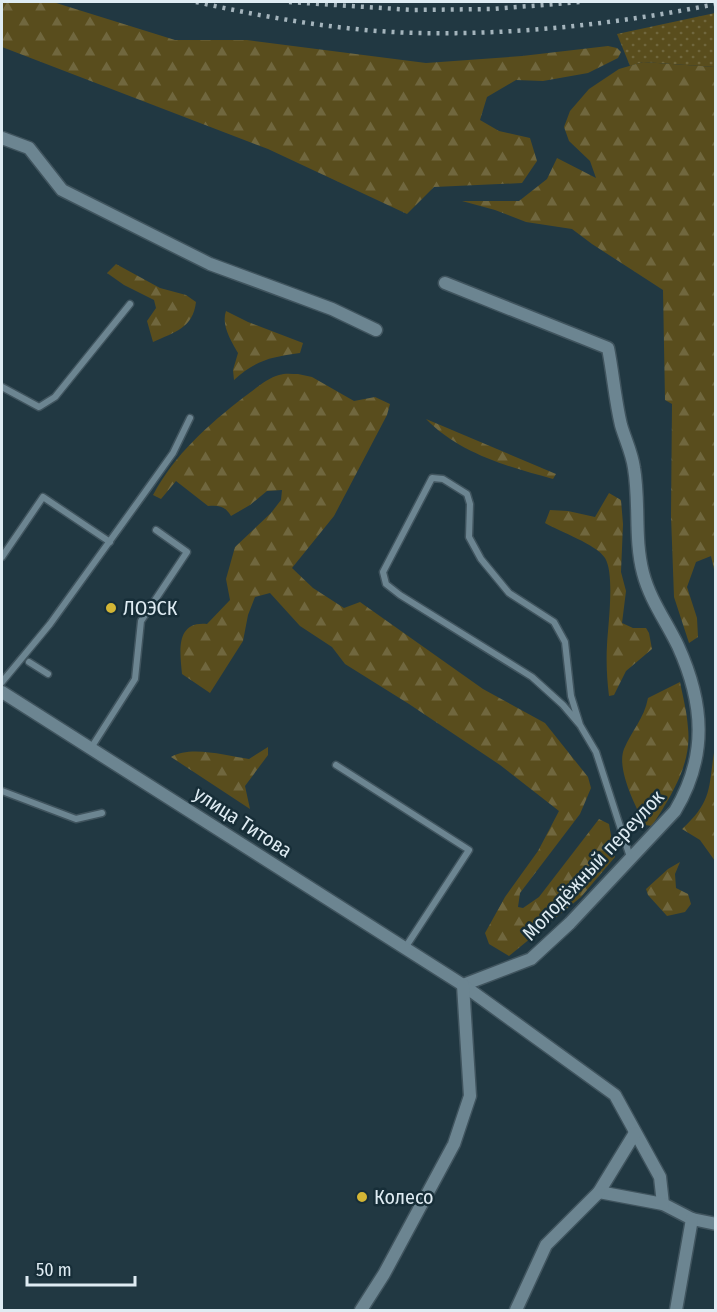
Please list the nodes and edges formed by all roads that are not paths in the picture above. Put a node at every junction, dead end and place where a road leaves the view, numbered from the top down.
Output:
1 (2, 138) edge
2 (445, 283) dead end
3 (130, 303) dead end
4 (376, 330) dead end
5 (2, 387) edge
6 (190, 418) dead end
7 (156, 530) dead end
8 (110, 542) junction
9 (2, 557) edge
10 (28, 662) dead end
11 (48, 674) dead end
12 (2, 682) edge
13 (2, 692) edge
14 (580, 724) junction
15 (90, 748) junction
16 (336, 765) dead end
17 (2, 791) edge
18 (102, 813) dead end
19 (630, 857) junction
20 (404, 948) junction
21 (463, 985) junction
22 (635, 1133) junction
23 (599, 1192) junction
24 (663, 1204) junction
25 (692, 1219) junction
26 (716, 1224) edge
27 (361, 1311) edge
28 (516, 1311) edge
29 (676, 1311) edge

1 - 4 street
2 - 19 street, Молодёжный переулок
3 - 5 lane
6 - 8 lane
7 - 15 lane
8 - 9 lane
8 - 12 lane
10 - 11 lane
13 - 15 street, улица Титова
14 - 14 lane
14 - 19 lane
15 - 20 street, улица Титова
16 - 20 lane
17 - 18 lane
19 - 21 street, Молодёжный переулок
20 - 21 street, улица Титова
21 - 22 street, улица Титова
21 - 27 street
22 - 23 street
22 - 24 street, улица Титова
23 - 24 street
23 - 28 street
24 - 25 street
25 - 26 street
25 - 29 street

